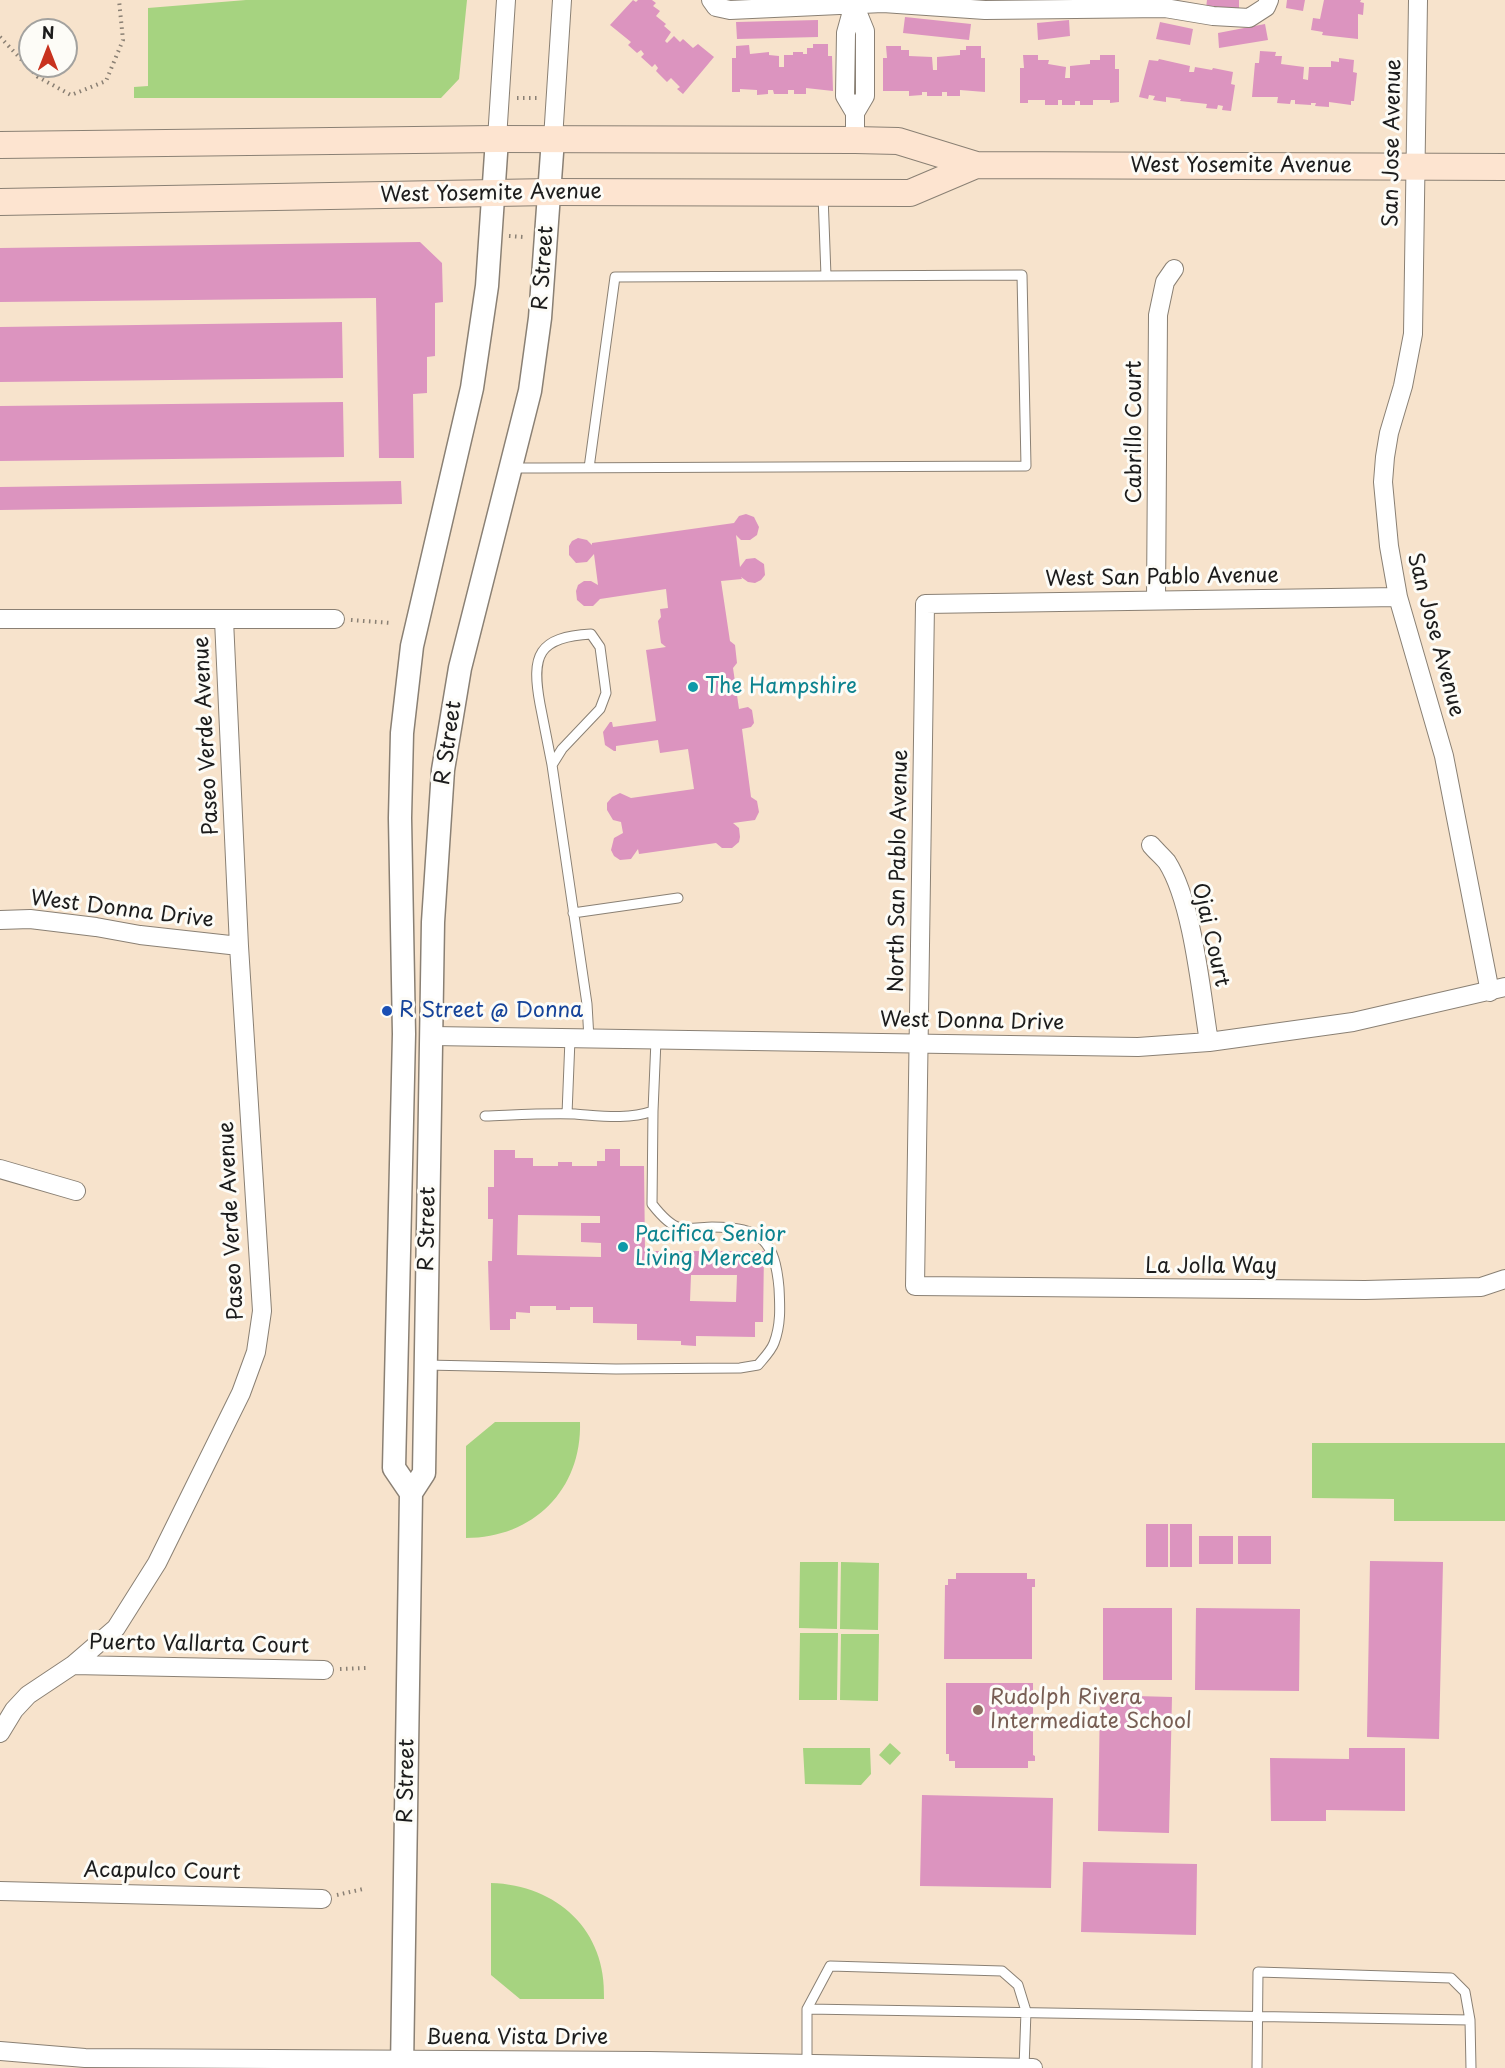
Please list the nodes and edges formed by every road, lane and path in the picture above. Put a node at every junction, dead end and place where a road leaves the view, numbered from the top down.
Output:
1 (119, 0) edge
2 (506, 0) edge
3 (562, 0) edge
4 (711, 0) edge
5 (1269, 0) edge
6 (1418, 0) edge
7 (854, 4) junction
8 (1074, 4) edge
9 (0, 36) edge
10 (516, 98) dead end
11 (537, 98) dead end
12 (497, 139) junction
13 (552, 139) junction
14 (855, 140) junction
15 (0, 145) edge
16 (976, 165) junction
17 (1414, 167) junction
18 (1505, 167) edge
19 (550, 192) junction
20 (493, 193) junction
21 (823, 193) junction
22 (0, 202) edge
23 (1174, 268) dead end
24 (826, 276) junction
25 (510, 468) junction
26 (589, 468) junction
27 (1398, 597) junction
28 (1156, 600) junction
29 (928, 604) joint
30 (0, 619) edge
31 (335, 619) joint
32 (224, 620) junction
33 (391, 623) dead end
34 (552, 765) junction
35 (1151, 845) dead end
36 (678, 898) dead end
37 (573, 913) junction
38 (0, 920) edge
39 (239, 946) junction
40 (1498, 989) edge
41 (432, 1036) junction
42 (570, 1039) junction
43 (589, 1039) junction
44 (656, 1040) junction
45 (1209, 1042) junction
46 (919, 1044) junction
47 (654, 1111) junction
48 (567, 1114) junction
49 (485, 1116) dead end
50 (0, 1169) edge
51 (76, 1191) dead end
52 (1505, 1279) edge
53 (915, 1286) joint
54 (425, 1365) junction
55 (411, 1493) junction
56 (73, 1665) junction
57 (366, 1668) dead end
58 (324, 1670) joint
59 (0, 1733) edge
60 (363, 1890) dead end
61 (0, 1891) edge
62 (322, 1899) joint
63 (807, 2009) junction
64 (1026, 2011) junction
65 (1257, 2017) junction
66 (1470, 2020) junction
67 (0, 2051) edge
68 (402, 2064) edge
69 (807, 2064) junction
70 (648, 2065) edge
71 (878, 2066) edge
72 (1024, 2068) edge
73 (1033, 2068) edge
74 (1257, 2068) edge
75 (1471, 2068) edge

1 - 9 path
2 - 12 street, R Street
3 - 13 street, R Street
4 - 7 street
5 - 8 street
6 - 17 street, San Jose Avenue
7 - 8 street
7 - 14 street
10 - 11 path
12 - 13 main road, West Yosemite Avenue
12 - 15 main road, West Yosemite Avenue
12 - 20 street, R Street
13 - 14 main road, West Yosemite Avenue
13 - 19 street, R Street
14 - 16 main road, West Yosemite Avenue
16 - 17 main road, West Yosemite Avenue
16 - 21 main road, West Yosemite Avenue
17 - 18 main road, West Yosemite Avenue
17 - 27 street, San Jose Avenue
19 - 20 main road, West Yosemite Avenue
19 - 21 main road, West Yosemite Avenue
19 - 25 street, R Street
20 - 22 main road, West Yosemite Avenue
20 - 55 street, R Street
21 - 24 lane
23 - 28 street, Cabrillo Court
24 - 26 lane
24 - 26 lane
25 - 26 lane
25 - 41 street, R Street
27 - 28 street, West San Pablo Avenue
27 - 40 street, San Jose Avenue
28 - 29 street, West San Pablo Avenue
29 - 46 street, North San Pablo Avenue
30 - 32 street
31 - 32 street
31 - 33 path
32 - 39 street, Paseo Verde Avenue
34 - 34 lane
34 - 37 lane
35 - 45 street, Ojai Court
36 - 37 lane
37 - 43 lane
38 - 39 street, West Donna Drive
39 - 56 street, Paseo Verde Avenue
40 - 45 street, West Donna Drive
41 - 42 street, West Donna Drive
41 - 54 street, R Street
42 - 43 street, West Donna Drive
42 - 48 lane
43 - 44 street, West Donna Drive
44 - 46 street, West Donna Drive
44 - 47 lane
45 - 46 street, West Donna Drive
46 - 53 street, North San Pablo Avenue
47 - 48 lane
47 - 54 lane
48 - 49 lane
50 - 51 street
52 - 53 street, La Jolla Way
54 - 55 street, R Street
55 - 68 street, R Street
56 - 58 street, Puerto Vallarta Court
56 - 59 street, Paseo Verde Avenue
57 - 58 path
60 - 62 path
61 - 62 street, Acapulco Court
63 - 64 lane
63 - 64 lane
63 - 69 lane
64 - 65 lane
64 - 72 lane
65 - 66 lane
65 - 66 lane
65 - 74 lane
66 - 75 lane
67 - 68 street, Buena Vista Drive
68 - 70 street, Buena Vista Drive
69 - 70 street, Buena Vista Drive
69 - 71 street, Buena Vista Drive
71 - 72 street, Buena Vista Drive
72 - 73 street, Buena Vista Drive

